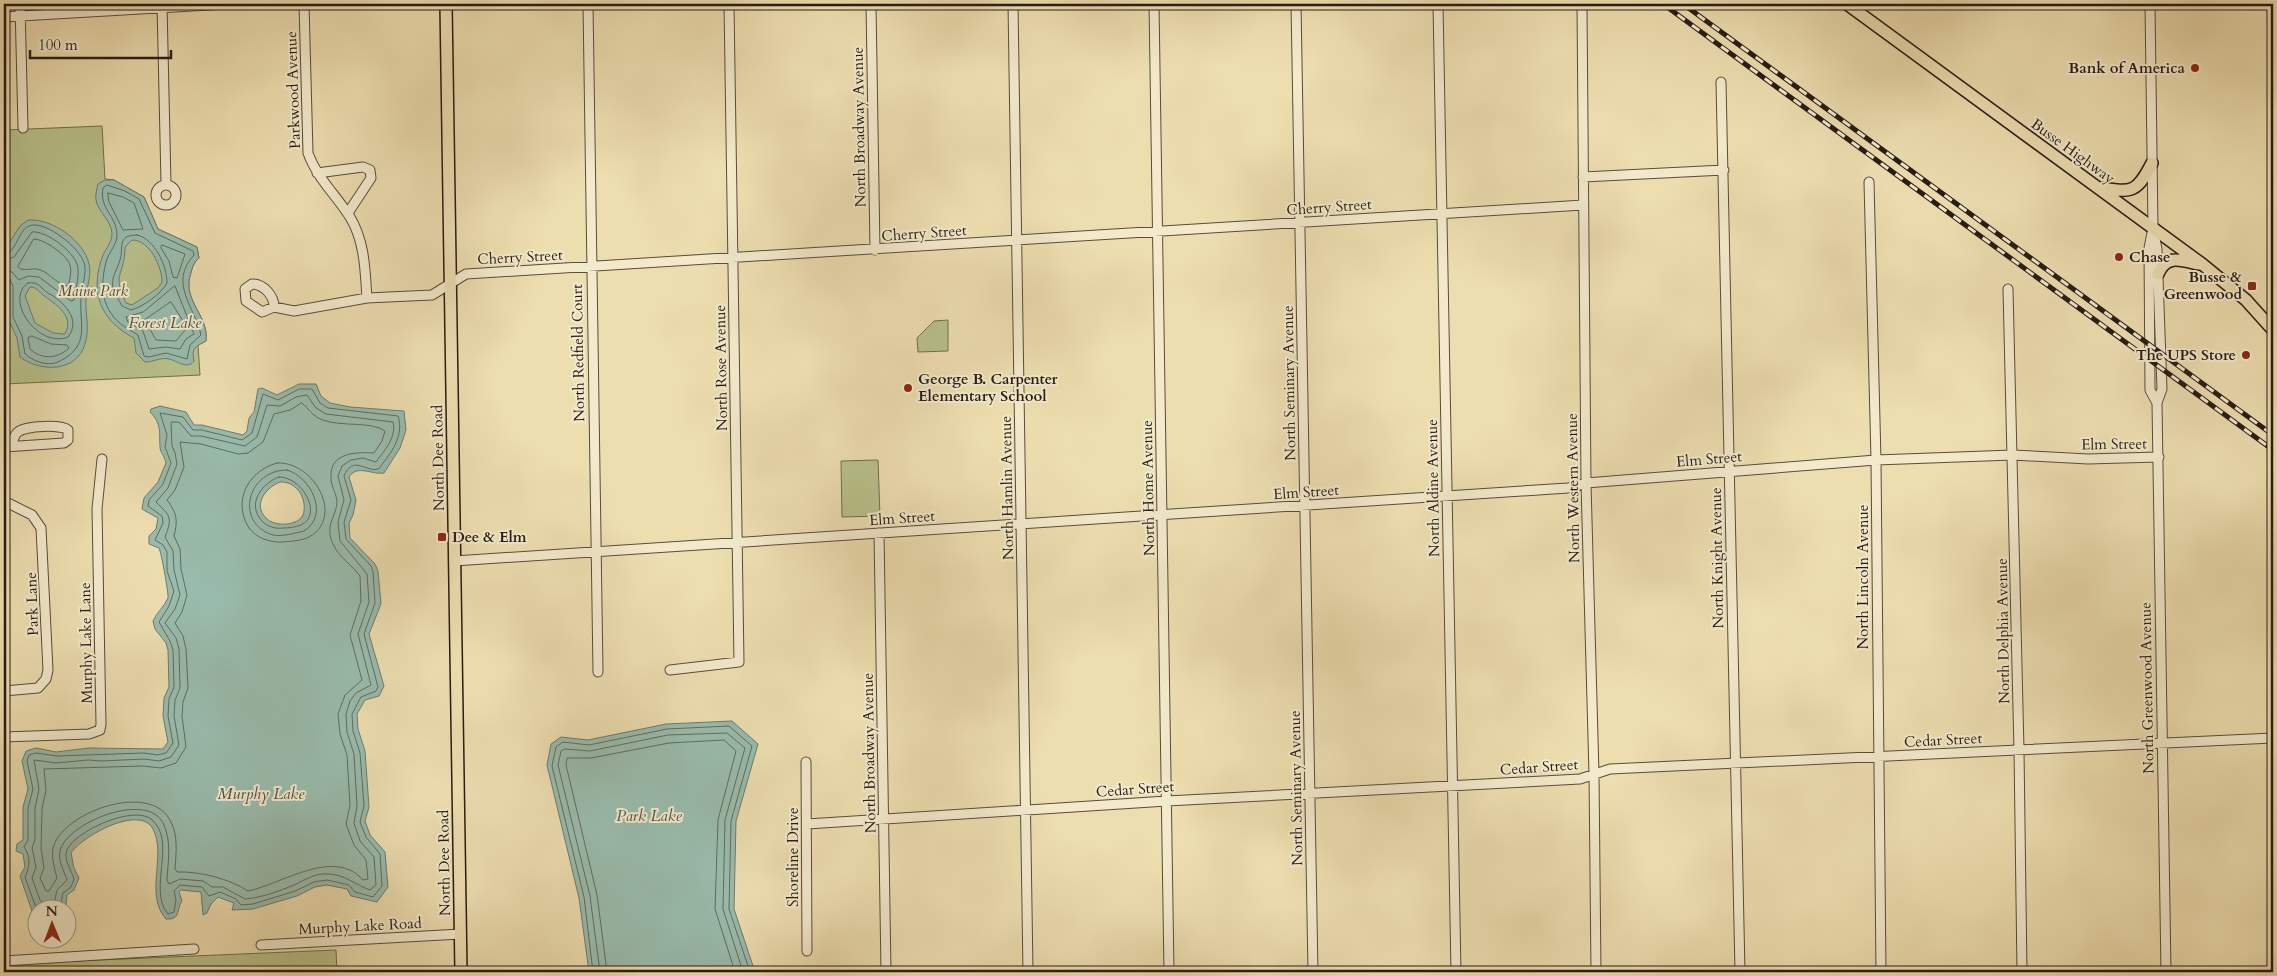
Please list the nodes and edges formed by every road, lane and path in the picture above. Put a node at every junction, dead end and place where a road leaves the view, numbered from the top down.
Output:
1 (20, 4) edge
2 (226, 4) edge
3 (304, 4) edge
4 (446, 4) edge
5 (588, 4) edge
6 (729, 4) edge
7 (871, 4) edge
8 (1013, 4) edge
9 (1154, 4) edge
10 (1296, 4) edge
11 (1438, 4) edge
12 (1582, 4) edge
13 (1847, 4) edge
14 (2150, 4) edge
15 (162, 6) edge
16 (20, 16) junction
17 (4, 17) edge
18 (1721, 82) dead end
19 (23, 128) dead end
20 (2152, 163) junction
21 (1724, 170) junction
22 (317, 173) junction
23 (1583, 177) junction
24 (1869, 182) dead end
25 (166, 184) dead end
26 (2098, 188) junction
27 (1583, 205) junction
28 (348, 213) junction
29 (1442, 214) junction
30 (1299, 223) junction
31 (2153, 228) junction
32 (1158, 232) junction
33 (1017, 240) junction
34 (875, 250) junction
35 (734, 258) junction
36 (2202, 264) junction
37 (591, 267) junction
38 (2158, 274) junction
39 (449, 284) junction
40 (2008, 290) dead end
41 (367, 298) junction
42 (274, 308) dead end
43 (2273, 330) edge
44 (2157, 403) junction
45 (8, 447) edge
46 (2013, 455) junction
47 (2159, 457) junction
48 (102, 460) dead end
49 (1876, 460) junction
50 (1729, 471) junction
51 (1586, 483) junction
52 (1447, 496) junction
53 (4, 501) edge
54 (1305, 505) junction
55 (1162, 515) junction
56 (1021, 524) junction
57 (879, 533) junction
58 (737, 542) junction
59 (595, 552) junction
60 (454, 561) junction
61 (670, 670) dead end
62 (598, 672) dead end
63 (4, 691) edge
64 (4, 737) edge
65 (2273, 738) edge
66 (2161, 744) junction
67 (2020, 750) junction
68 (1878, 756) junction
69 (806, 762) dead end
70 (1735, 763) junction
71 (1594, 774) junction
72 (1453, 786) junction
73 (1310, 793) junction
74 (1167, 801) junction
75 (1026, 810) junction
76 (884, 818) junction
77 (807, 824) junction
78 (461, 934) junction
79 (262, 945) dead end
80 (194, 949) dead end
81 (807, 952) dead end
82 (4, 961) edge
83 (461, 972) edge
84 (886, 972) edge
85 (1028, 972) edge
86 (1169, 972) edge
87 (1313, 972) edge
88 (1456, 972) edge
89 (1596, 972) edge
90 (1740, 972) edge
91 (1881, 972) edge
92 (2022, 972) edge
93 (2166, 972) edge

1 - 16 street
2 - 15 street
3 - 22 street, Parkwood Avenue
4 - 39 main road, North Dee Road
5 - 37 street, North Redfield Court
6 - 35 street, North Rose Avenue
7 - 34 street, North Broadway Avenue
8 - 33 street, North Hamlin Avenue
9 - 32 street, North Home Avenue
10 - 30 street, North Seminary Avenue
11 - 29 street, North Aldine Avenue
12 - 23 street, North Western Avenue
13 - 26 main road, Busse Highway
14 - 20 street, North Greenwood Avenue
15 - 16 street
15 - 25 street
16 - 17 street
16 - 19 street
18 - 21 street, North Knight Avenue
20 - 26 main road
20 - 31 street, North Greenwood Avenue
21 - 23 street
21 - 50 street, North Knight Avenue
22 - 28 street, Parkwood Avenue
22 - 28 street
23 - 27 street, North Western Avenue
24 - 49 street, North Lincoln Avenue
26 - 31 main road, Busse Highway
27 - 29 street, Cherry Street
27 - 51 street, North Western Avenue
28 - 41 street, Parkwood Avenue
29 - 30 street, Cherry Street
29 - 52 street, North Aldine Avenue
30 - 32 street, Cherry Street
30 - 54 street, North Seminary Avenue
31 - 36 main road, Busse Highway
31 - 38 street, North Greenwood Avenue
31 - 44 street, North Greenwood Avenue
32 - 33 street, Cherry Street
32 - 55 street, North Home Avenue
33 - 34 street, Cherry Street
33 - 56 street, North Hamlin Avenue
34 - 35 street, Cherry Street
35 - 37 street, Cherry Street
35 - 58 street, North Rose Avenue
36 - 38 main road
36 - 43 main road, Busse Highway
37 - 39 street, Cherry Street
37 - 59 street, North Redfield Court
38 - 44 street, North Greenwood Avenue
39 - 41 street, Cherry Street
39 - 60 main road, North Dee Road
40 - 46 street, North Delphia Avenue
41 - 42 street, Cherry Street
44 - 47 street, North Greenwood Avenue
45 - 45 street
46 - 47 street, Elm Street
46 - 49 street, Elm Street
46 - 67 street, North Delphia Avenue
47 - 66 street, North Greenwood Avenue
48 - 64 street, Murphy Lake Lane
49 - 50 street, Elm Street
49 - 68 street, North Lincoln Avenue
50 - 51 street, Elm Street
50 - 70 street, North Knight Avenue
51 - 52 street, Elm Street
51 - 71 street, North Western Avenue
52 - 54 street, Elm Street
52 - 72 street, North Aldine Avenue
53 - 63 street, Park Lane
54 - 55 street, Elm Street
54 - 73 street, North Seminary Avenue
55 - 56 street, Elm Street
55 - 74 street, North Home Avenue
56 - 57 street, Elm Street
56 - 75 street, North Hamlin Avenue
57 - 58 street, Elm Street
57 - 76 street, North Broadway Avenue
58 - 59 street, Elm Street
58 - 61 street, North Rose Avenue
59 - 60 street, Elm Street
59 - 62 street, North Redfield Court
60 - 78 main road, North Dee Road
65 - 66 street, Cedar Street
66 - 67 street, Cedar Street
66 - 93 street, North Greenwood Avenue
67 - 68 street, Cedar Street
67 - 92 street, North Delphia Avenue
68 - 70 street, Cedar Street
68 - 91 street, North Lincoln Avenue
69 - 77 street, Shoreline Drive
70 - 71 street, Cedar Street
70 - 90 street, North Knight Avenue
71 - 72 street, Cedar Street
71 - 89 street, North Western Avenue
72 - 73 street, Cedar Street
72 - 88 street, North Aldine Avenue
73 - 74 street, Cedar Street
73 - 87 street, North Seminary Avenue
74 - 75 street, Cedar Street
74 - 86 street, North Home Avenue
75 - 76 street, Cedar Street
75 - 85 street, North Hamlin Avenue
76 - 77 street, Cedar Street
76 - 84 street, North Broadway Avenue
77 - 81 street, Shoreline Drive
78 - 79 street, Murphy Lake Road
78 - 83 main road, North Dee Road
80 - 82 street

